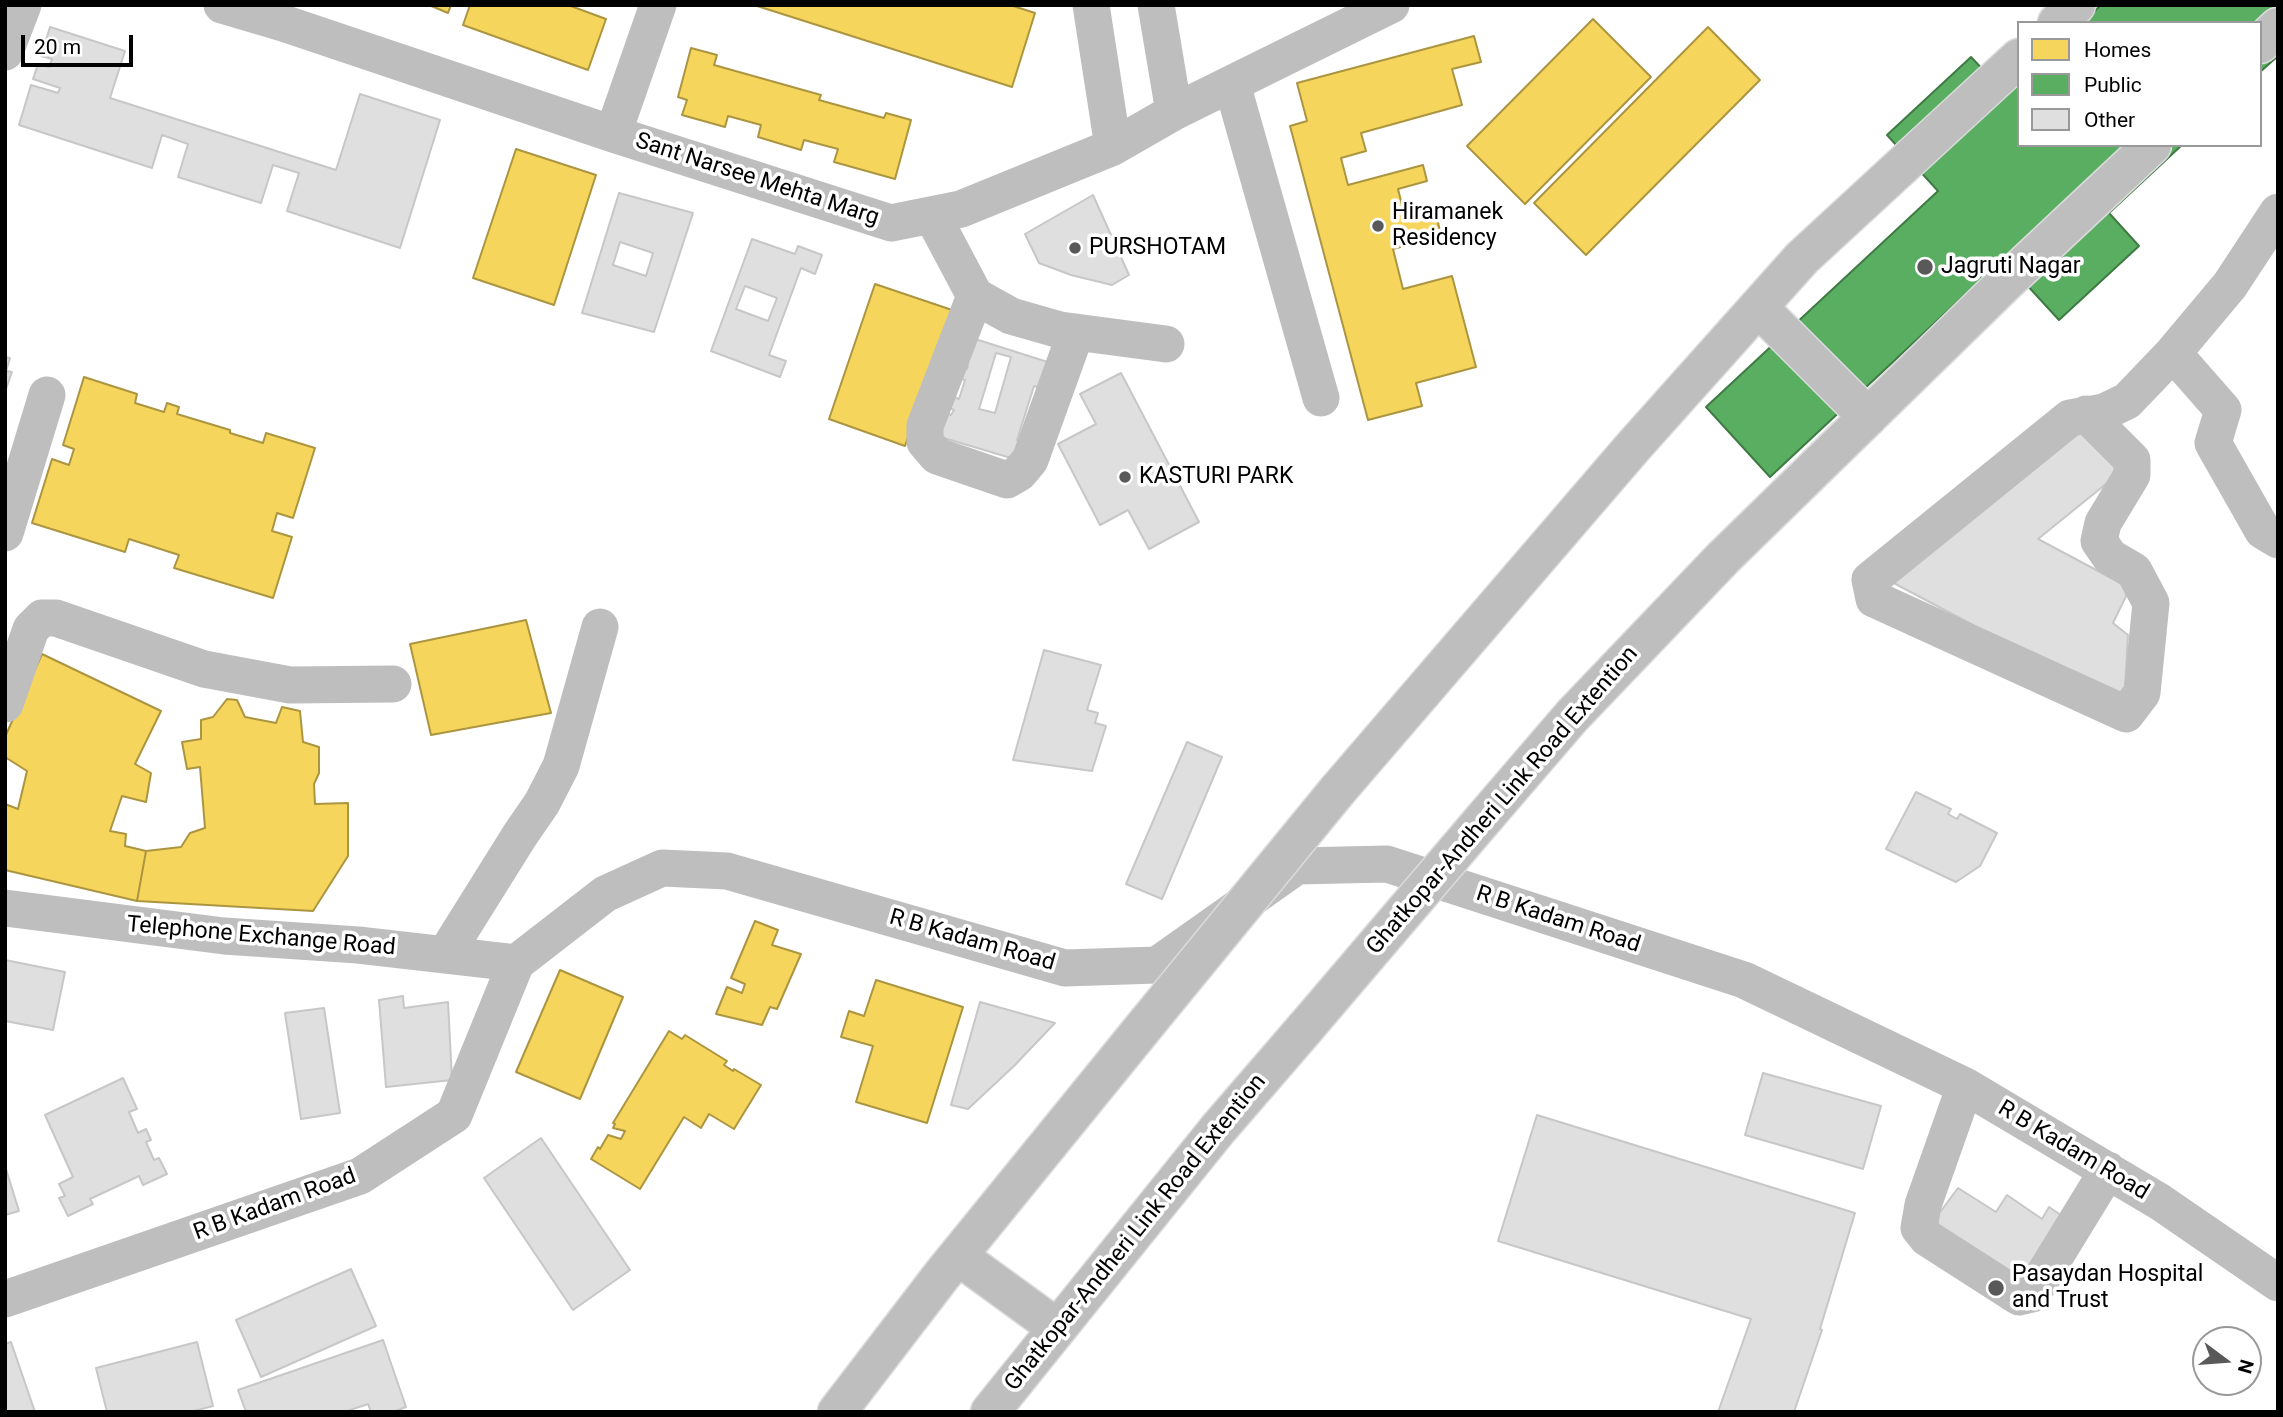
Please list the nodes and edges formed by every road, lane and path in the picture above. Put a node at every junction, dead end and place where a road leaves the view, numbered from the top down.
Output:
1 (23, 5) edge
2 (222, 5) edge
3 (658, 5) edge
4 (1091, 5) edge
5 (1156, 5) edge
6 (1391, 5) edge
7 (2076, 5) edge
8 (286, 14) edge
9 (2059, 21) edge
10 (2278, 27) edge
11 (2262, 42) edge
12 (5, 52) edge
13 (2017, 60) edge
14 (1232, 84) junction
15 (1174, 112) junction
16 (613, 134) junction
17 (1113, 147) junction
18 (2150, 147) edge
19 (2278, 212) edge
20 (932, 215) junction
21 (975, 296) junction
22 (1758, 307) junction
23 (1076, 332) junction
24 (1166, 344) dead end
25 (2173, 354) junction
26 (47, 395) dead end
27 (1321, 398) dead end
28 (2086, 414) junction
29 (1868, 417) junction
30 (5, 533) edge
31 (2278, 540) edge
32 (600, 627) dead end
33 (393, 684) dead end
34 (5, 704) edge
35 (5, 908) edge
36 (445, 955) junction
37 (516, 963) junction
38 (1965, 1086) junction
39 (2108, 1170) junction
40 (958, 1256) junction
41 (2277, 1281) edge
42 (5, 1298) edge
43 (1057, 1328) junction
44 (837, 1412) edge
45 (990, 1412) edge

1 - 12 street
2 - 8 street, Sant Narsee Mehta Marg
3 - 16 street
4 - 17 street
5 - 15 street
6 - 14 street, Sant Narsee Mehta Marg
7 - 9 main road
8 - 16 street, Sant Narsee Mehta Marg
10 - 11 main road
13 - 22 main road
14 - 15 street, Sant Narsee Mehta Marg
14 - 27 street
15 - 17 street, Sant Narsee Mehta Marg
16 - 20 street, Sant Narsee Mehta Marg
17 - 20 street, Sant Narsee Mehta Marg
18 - 29 main road, Ghatkopar-Andheri Link Road Extention
19 - 25 street
20 - 21 street
21 - 23 street
21 - 23 street
22 - 29 main road
22 - 40 main road, bridge
23 - 24 street
25 - 28 street
25 - 31 street
26 - 30 street
28 - 28 street
29 - 43 main road, Ghatkopar-Andheri Link Road Extention, bridge
32 - 36 street
33 - 34 street
35 - 36 street, Telephone Exchange Road
36 - 37 street, Telephone Exchange Road
37 - 38 street, R B Kadam Road
37 - 42 street, R B Kadam Road
38 - 39 street, R B Kadam Road
38 - 39 street
39 - 41 street, R B Kadam Road
40 - 43 main road
40 - 44 main road
43 - 45 main road, Ghatkopar-Andheri Link Road Extention

